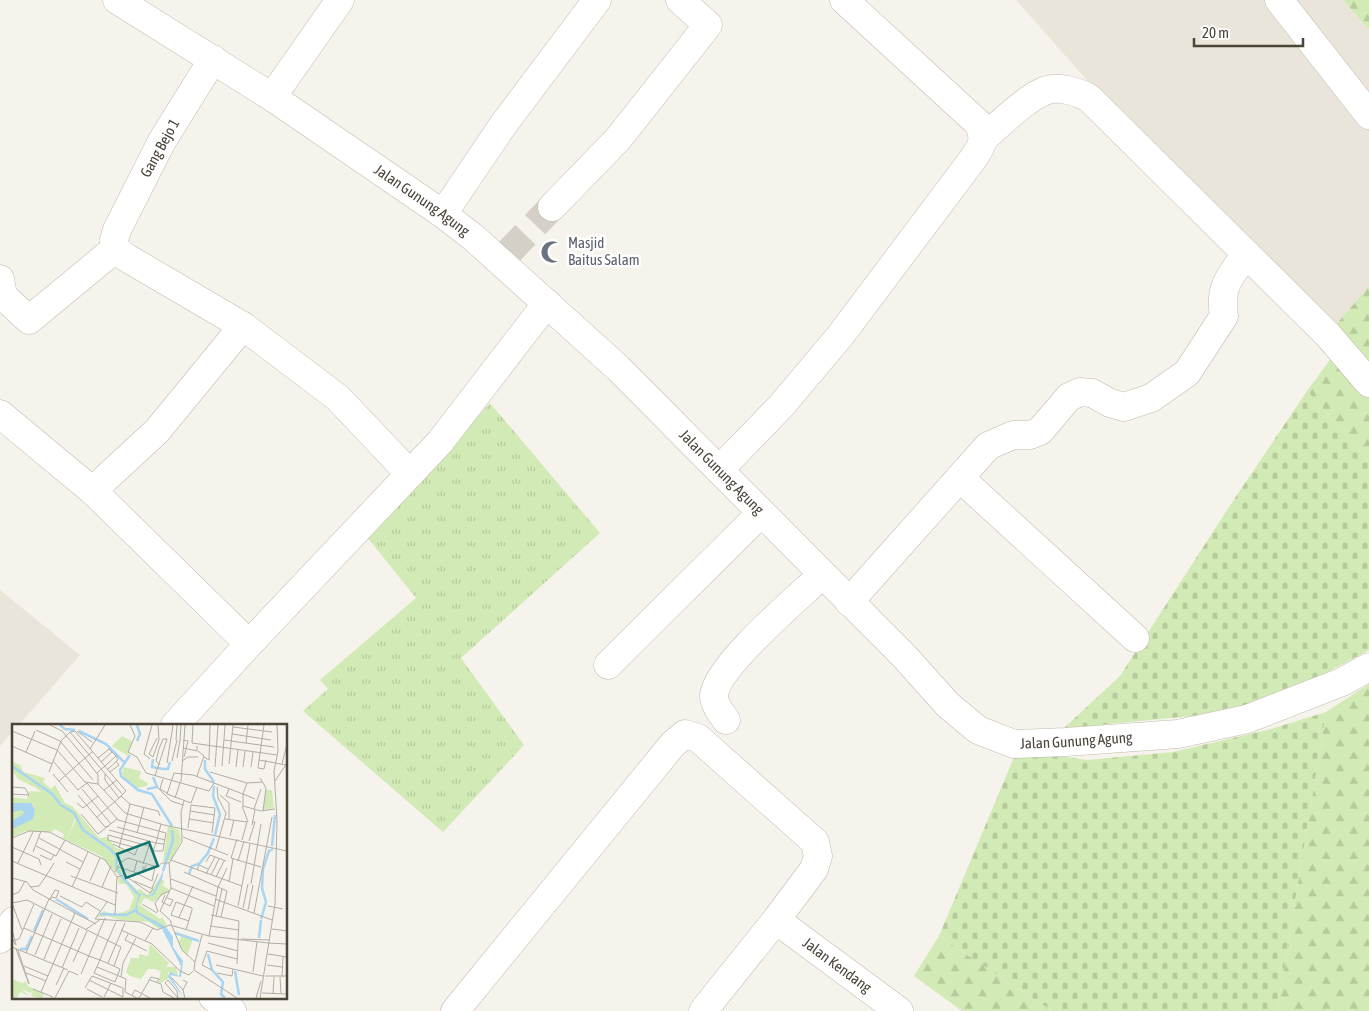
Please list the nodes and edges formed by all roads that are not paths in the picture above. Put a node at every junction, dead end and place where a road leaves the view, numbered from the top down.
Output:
1 (117, 0) edge
2 (597, 0) edge
3 (680, 0) edge
4 (844, 0) edge
5 (1279, 0) edge
6 (336, 2) edge
7 (152, 8) edge
8 (212, 59) junction
9 (272, 97) junction
10 (1369, 115) edge
11 (984, 138) junction
12 (552, 208) tunnel mouth
13 (443, 214) junction
14 (114, 244) junction
15 (1246, 254) junction
16 (0, 279) edge
17 (547, 303) junction
18 (243, 326) junction
19 (1369, 383) edge
20 (0, 414) edge
21 (719, 470) junction
22 (410, 474) junction
23 (960, 478) junction
24 (94, 492) junction
25 (761, 513) junction
26 (822, 575) junction
27 (849, 602) junction
28 (1135, 638) dead end
29 (248, 644) junction
30 (608, 665) dead end
31 (1369, 667) edge
32 (726, 720) dead end
33 (177, 724) edge
34 (776, 920) junction
35 (12, 924) edge
36 (0, 939) edge
37 (213, 998) edge
38 (232, 1011) edge
39 (455, 1011) edge
40 (703, 1011) edge
41 (900, 1011) edge

1 - 7 street, Jalan Gunung Agung
2 - 13 street
3 - 12 street
4 - 11 street
5 - 10 street
6 - 9 street
7 - 8 street, Jalan Gunung Agung
8 - 9 street, Jalan Gunung Agung
8 - 14 street, Gang Bejo 1
9 - 13 street, Jalan Gunung Agung
11 - 15 street
11 - 21 street
13 - 17 street, Jalan Gunung Agung
14 - 16 street
14 - 18 street
15 - 19 street
15 - 23 street
17 - 21 street, Jalan Gunung Agung
17 - 22 street
18 - 22 street
18 - 24 street
20 - 24 street
21 - 25 street, Jalan Gunung Agung
22 - 29 street
23 - 27 street
23 - 28 street
24 - 29 street
25 - 26 street, Jalan Gunung Agung
25 - 30 street
26 - 27 street, Jalan Gunung Agung
26 - 32 street
27 - 31 street, Jalan Gunung Agung
29 - 33 street
34 - 39 street
34 - 40 street
34 - 41 street, Jalan Kendang
35 - 36 street
37 - 38 street

